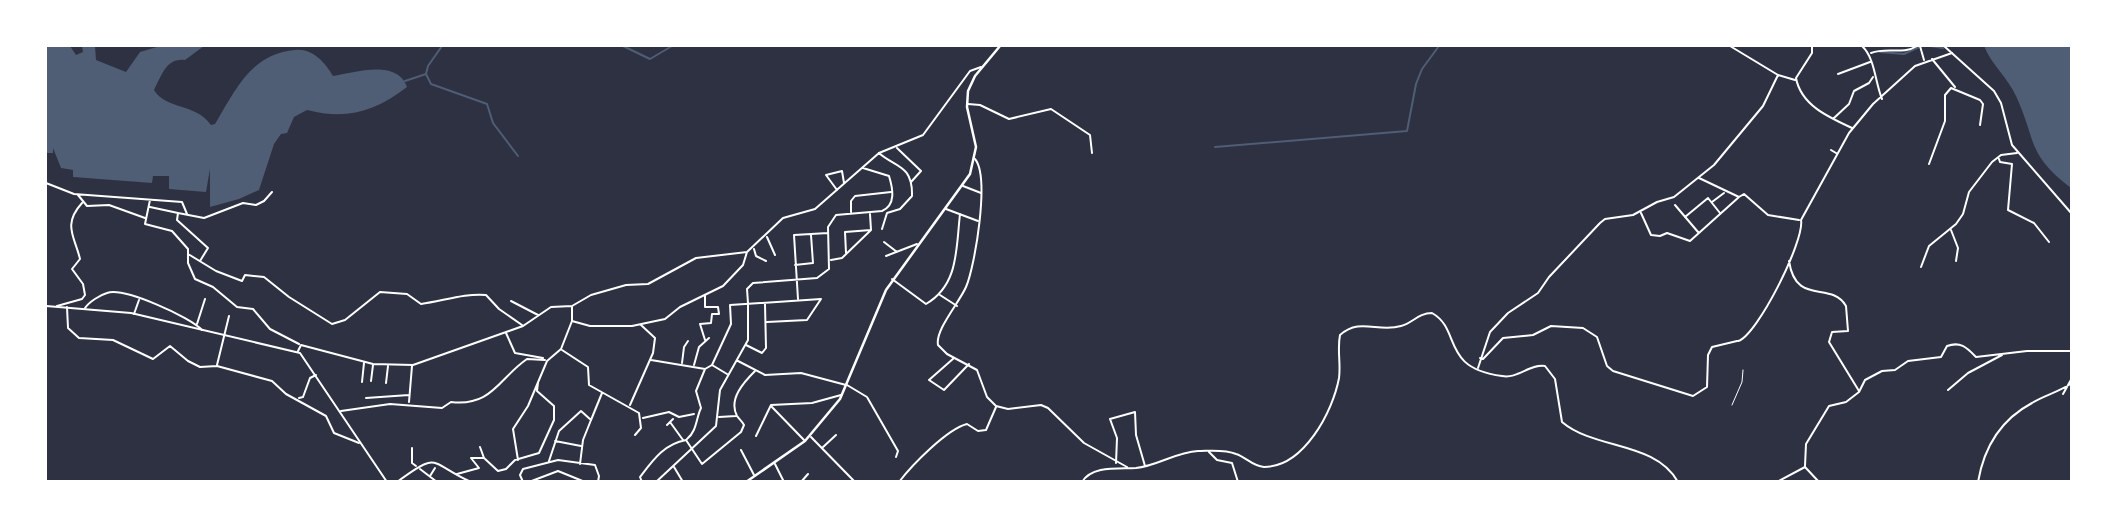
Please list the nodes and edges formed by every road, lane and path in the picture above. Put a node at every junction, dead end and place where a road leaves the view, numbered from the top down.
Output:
1 (1000, 46) edge
2 (1730, 46) edge
3 (1812, 46) edge
4 (1862, 46) edge
5 (1919, 46) edge
6 (1944, 46) edge
7 (1952, 53) junction
8 (1870, 54) junction
9 (1931, 58) junction
10 (1924, 60) junction
11 (1871, 62) junction
12 (982, 67) junction
13 (1838, 74) dead end
14 (1778, 75) junction
15 (1873, 77) junction
16 (1796, 80) junction
17 (1956, 89) junction
18 (1882, 99) junction
19 (967, 104) junction
20 (1833, 119) junction
21 (1980, 125) dead end
22 (1853, 128) junction
23 (897, 148) junction
24 (1831, 150) dead end
25 (879, 153) junction
26 (1091, 153) dead end
27 (2018, 153) junction
28 (1837, 154) junction
29 (1998, 158) junction
30 (975, 159) junction
31 (1929, 164) dead end
32 (863, 168) junction
33 (1698, 177) junction
34 (46, 183) edge
35 (910, 183) junction
36 (844, 184) junction
37 (962, 186) junction
38 (837, 190) junction
39 (272, 192) dead end
40 (891, 192) junction
41 (1726, 192) junction
42 (981, 194) junction
43 (78, 195) junction
44 (1738, 197) junction
45 (150, 200) junction
46 (82, 203) junction
47 (1711, 203) junction
48 (1675, 205) dead end
49 (148, 207) junction
50 (944, 208) junction
51 (870, 212) junction
52 (1641, 212) junction
53 (178, 213) junction
54 (851, 213) junction
55 (187, 214) junction
56 (960, 214) junction
57 (1720, 214) junction
58 (2071, 214) edge
59 (1685, 217) junction
60 (146, 218) junction
61 (1801, 220) junction
62 (978, 221) junction
63 (882, 229) dead end
64 (1951, 229) junction
65 (871, 230) junction
66 (1698, 232) junction
67 (828, 233) junction
68 (811, 234) junction
69 (766, 236) junction
70 (884, 242) dead end
71 (2049, 242) dead end
72 (917, 244) junction
73 (754, 248) junction
74 (747, 252) junction
75 (898, 253) junction
76 (188, 254) junction
77 (846, 254) junction
78 (775, 255) dead end
79 (886, 256) dead end
80 (830, 260) junction
81 (1789, 260) junction
82 (766, 261) dead end
83 (1956, 261) dead end
84 (199, 262) junction
85 (796, 265) junction
86 (1921, 267) dead end
87 (892, 279) junction
88 (796, 280) junction
89 (939, 294) junction
90 (706, 295) junction
91 (139, 299) junction
92 (205, 299) dead end
93 (798, 300) junction
94 (511, 301) dead end
95 (765, 303) junction
96 (748, 304) junction
97 (46, 306) edge
98 (572, 306) junction
99 (957, 306) junction
100 (57, 307) junction
101 (67, 307) junction
102 (85, 308) junction
103 (134, 314) junction
104 (538, 315) junction
105 (229, 316) dead end
106 (572, 321) junction
107 (766, 323) junction
108 (197, 325) junction
109 (641, 325) junction
110 (523, 326) junction
111 (202, 330) junction
112 (506, 332) junction
113 (225, 335) junction
114 (688, 341) dead end
115 (301, 345) junction
116 (746, 345) junction
117 (561, 349) junction
118 (2071, 351) edge
119 (297, 352) junction
120 (2004, 354) junction
121 (954, 357) junction
122 (1480, 358) junction
123 (546, 360) junction
124 (650, 360) junction
125 (737, 360) junction
126 (365, 362) junction
127 (373, 363) junction
128 (681, 364) junction
129 (969, 364) junction
130 (388, 365) junction
131 (412, 365) junction
132 (712, 365) junction
133 (217, 366) junction
134 (694, 366) junction
135 (705, 369) junction
136 (1477, 369) junction
137 (756, 370) junction
138 (1743, 370) dead end
139 (316, 375) junction
140 (729, 375) junction
141 (2071, 378) edge
142 (370, 381) dead end
143 (362, 382) dead end
144 (539, 382) junction
145 (386, 383) dead end
146 (2071, 383) edge
147 (847, 385) junction
148 (1948, 390) dead end
149 (602, 391) junction
150 (1859, 392) junction
151 (2063, 394) dead end
152 (842, 395) junction
153 (409, 396) junction
154 (366, 398) dead end
155 (298, 399) junction
156 (409, 404) junction
157 (771, 405) junction
158 (1732, 405) dead end
159 (629, 406) junction
160 (996, 406) junction
161 (340, 412) junction
162 (696, 415) junction
163 (737, 416) junction
164 (719, 417) junction
165 (642, 419) junction
166 (591, 420) junction
167 (667, 425) dead end
168 (635, 435) dead end
169 (836, 435) dead end
170 (756, 436) dead end
171 (811, 436) junction
172 (684, 440) junction
173 (555, 441) junction
174 (805, 441) junction
175 (360, 442) junction
176 (480, 447) dead end
177 (582, 447) junction
178 (412, 448) dead end
179 (822, 448) junction
180 (692, 449) junction
181 (741, 450) dead end
182 (1209, 452) junction
183 (896, 457) dead end
184 (484, 458) junction
185 (518, 460) junction
186 (549, 461) junction
187 (1116, 463) junction
188 (580, 464) junction
189 (775, 464) junction
190 (416, 466) dead end
191 (674, 466) junction
192 (1145, 466) junction
193 (1128, 467) junction
194 (1805, 467) junction
195 (420, 468) dead end
196 (435, 468) dead end
197 (808, 474) dead end
198 (425, 475) junction
199 (456, 475) junction
200 (755, 476) junction
201 (429, 477) junction
202 (387, 481) edge
203 (397, 481) edge
204 (426, 481) edge
205 (437, 481) edge
206 (470, 481) edge
207 (523, 481) edge
208 (529, 481) edge
209 (584, 481) edge
210 (598, 481) edge
211 (642, 481) edge
212 (656, 481) edge
213 (683, 481) edge
214 (747, 481) edge
215 (784, 481) edge
216 (801, 481) edge
217 (855, 481) edge
218 (899, 481) edge
219 (1082, 481) edge
220 (1238, 481) edge
221 (1678, 481) edge
222 (1777, 481) edge
223 (1819, 481) edge
224 (1978, 481) edge

1 - 12 main road
2 - 14 street
3 - 16 street
4 - 8 street
5 - 8 street
5 - 10 street
6 - 7 street
7 - 9 street
7 - 27 street
8 - 11 street
9 - 10 street
9 - 17 street
10 - 18 street
11 - 13 street
11 - 15 street
12 - 19 main road
12 - 23 street
14 - 16 street
14 - 33 street
15 - 18 street
15 - 20 street
16 - 20 street
17 - 21 street
17 - 31 street
18 - 22 street
19 - 26 street
19 - 30 main road
20 - 22 street
22 - 28 street
23 - 25 street
23 - 35 street
24 - 28 street
25 - 32 street
25 - 35 street
27 - 29 street
27 - 58 street
28 - 61 street
29 - 64 street
29 - 71 street
30 - 37 main road
30 - 42 street
32 - 36 street
32 - 40 street
33 - 41 street
33 - 52 street
34 - 43 street
35 - 63 street
36 - 38 street
36 - 38 street
37 - 42 street
37 - 50 main road
38 - 69 street
39 - 55 street
40 - 51 street
40 - 54 street
41 - 44 street
41 - 47 street
42 - 62 street
43 - 45 street
43 - 46 street
44 - 57 street
44 - 61 street
45 - 49 street
45 - 55 street
46 - 60 street
46 - 100 street
47 - 57 street
47 - 59 street
48 - 59 street
49 - 53 street
49 - 60 street
50 - 56 street
50 - 72 main road
51 - 54 street
51 - 65 street
52 - 66 street
52 - 122 street
53 - 55 street
53 - 84 street
54 - 67 street
56 - 62 street
56 - 89 street
57 - 66 street
59 - 66 street
60 - 76 street
61 - 81 street
62 - 99 street
64 - 83 street
64 - 86 street
65 - 77 street
65 - 77 street
67 - 68 street
67 - 80 street
68 - 85 street
68 - 85 street
69 - 73 street
69 - 78 street
70 - 75 street
72 - 75 street
72 - 87 main road
73 - 74 street
73 - 82 street
74 - 90 street
74 - 98 street
75 - 79 street
76 - 84 street
76 - 115 street
77 - 80 street
80 - 88 street
81 - 122 street
81 - 150 street
84 - 110 street
85 - 88 street
87 - 89 street
87 - 147 main road
88 - 93 street
88 - 96 street
89 - 99 street
90 - 109 street
90 - 134 street
91 - 102 street
91 - 103 street
91 - 108 street
92 - 108 street
93 - 95 street
93 - 107 street
94 - 104 street
95 - 96 street
95 - 107 street
96 - 116 street
96 - 132 street
97 - 100 street
98 - 104 street
98 - 106 street
99 - 121 street
100 - 101 street
101 - 102 street
101 - 133 street
102 - 103 street
103 - 111 street
104 - 110 street
105 - 113 street
106 - 109 street
106 - 117 street
107 - 116 street
108 - 111 street
109 - 124 street
110 - 112 street
111 - 113 street
112 - 123 street
112 - 131 street
113 - 119 street
113 - 133 street
114 - 128 street
115 - 119 street
115 - 126 street
116 - 125 street
117 - 123 street
117 - 149 street
118 - 120 street
119 - 139 street
120 - 148 street
120 - 150 street
121 - 129 street
121 - 129 street
122 - 136 street
123 - 144 street
123 - 156 street
124 - 128 street
124 - 159 street
125 - 137 street
125 - 140 street
126 - 127 street
126 - 143 street
127 - 130 street
127 - 142 street
128 - 134 street
129 - 160 street
130 - 131 street
130 - 145 street
131 - 153 street
132 - 135 street
132 - 140 street
133 - 155 street
134 - 135 street
135 - 162 street
136 - 182 street
136 - 221 street
137 - 147 street
137 - 163 street
138 - 158 street
139 - 155 street
139 - 161 street
140 - 164 street
141 - 146 street
144 - 185 street
144 - 185 street
146 - 151 street
146 - 224 street
147 - 152 main road
147 - 183 street
149 - 159 street
149 - 166 street
150 - 194 street
152 - 157 street
152 - 171 main road
153 - 154 street
153 - 156 street
155 - 175 street
156 - 161 street
157 - 170 street
157 - 174 street
159 - 165 street
160 - 187 street
160 - 218 street
161 - 175 street
162 - 165 street
162 - 172 street
163 - 164 street
163 - 180 street
164 - 180 street
165 - 168 street
166 - 173 street
166 - 177 street
167 - 172 street
169 - 179 street
171 - 174 main road
171 - 179 street
172 - 180 street
172 - 211 street
173 - 177 street
173 - 186 street
174 - 189 main road
175 - 202 street
176 - 184 street
177 - 188 street
178 - 190 street
179 - 217 street
180 - 191 street
181 - 200 street
182 - 192 street
182 - 220 street
184 - 185 street
184 - 199 street
186 - 188 street
186 - 207 street
187 - 192 street
187 - 193 street
188 - 210 street
189 - 200 main road
189 - 215 street
191 - 212 street
191 - 213 street
192 - 193 street
193 - 219 street
194 - 222 street
194 - 223 street
195 - 198 street
196 - 201 street
197 - 216 street
198 - 201 street
198 - 204 street
199 - 203 street
199 - 206 street
200 - 214 main road
201 - 205 street
208 - 209 street

